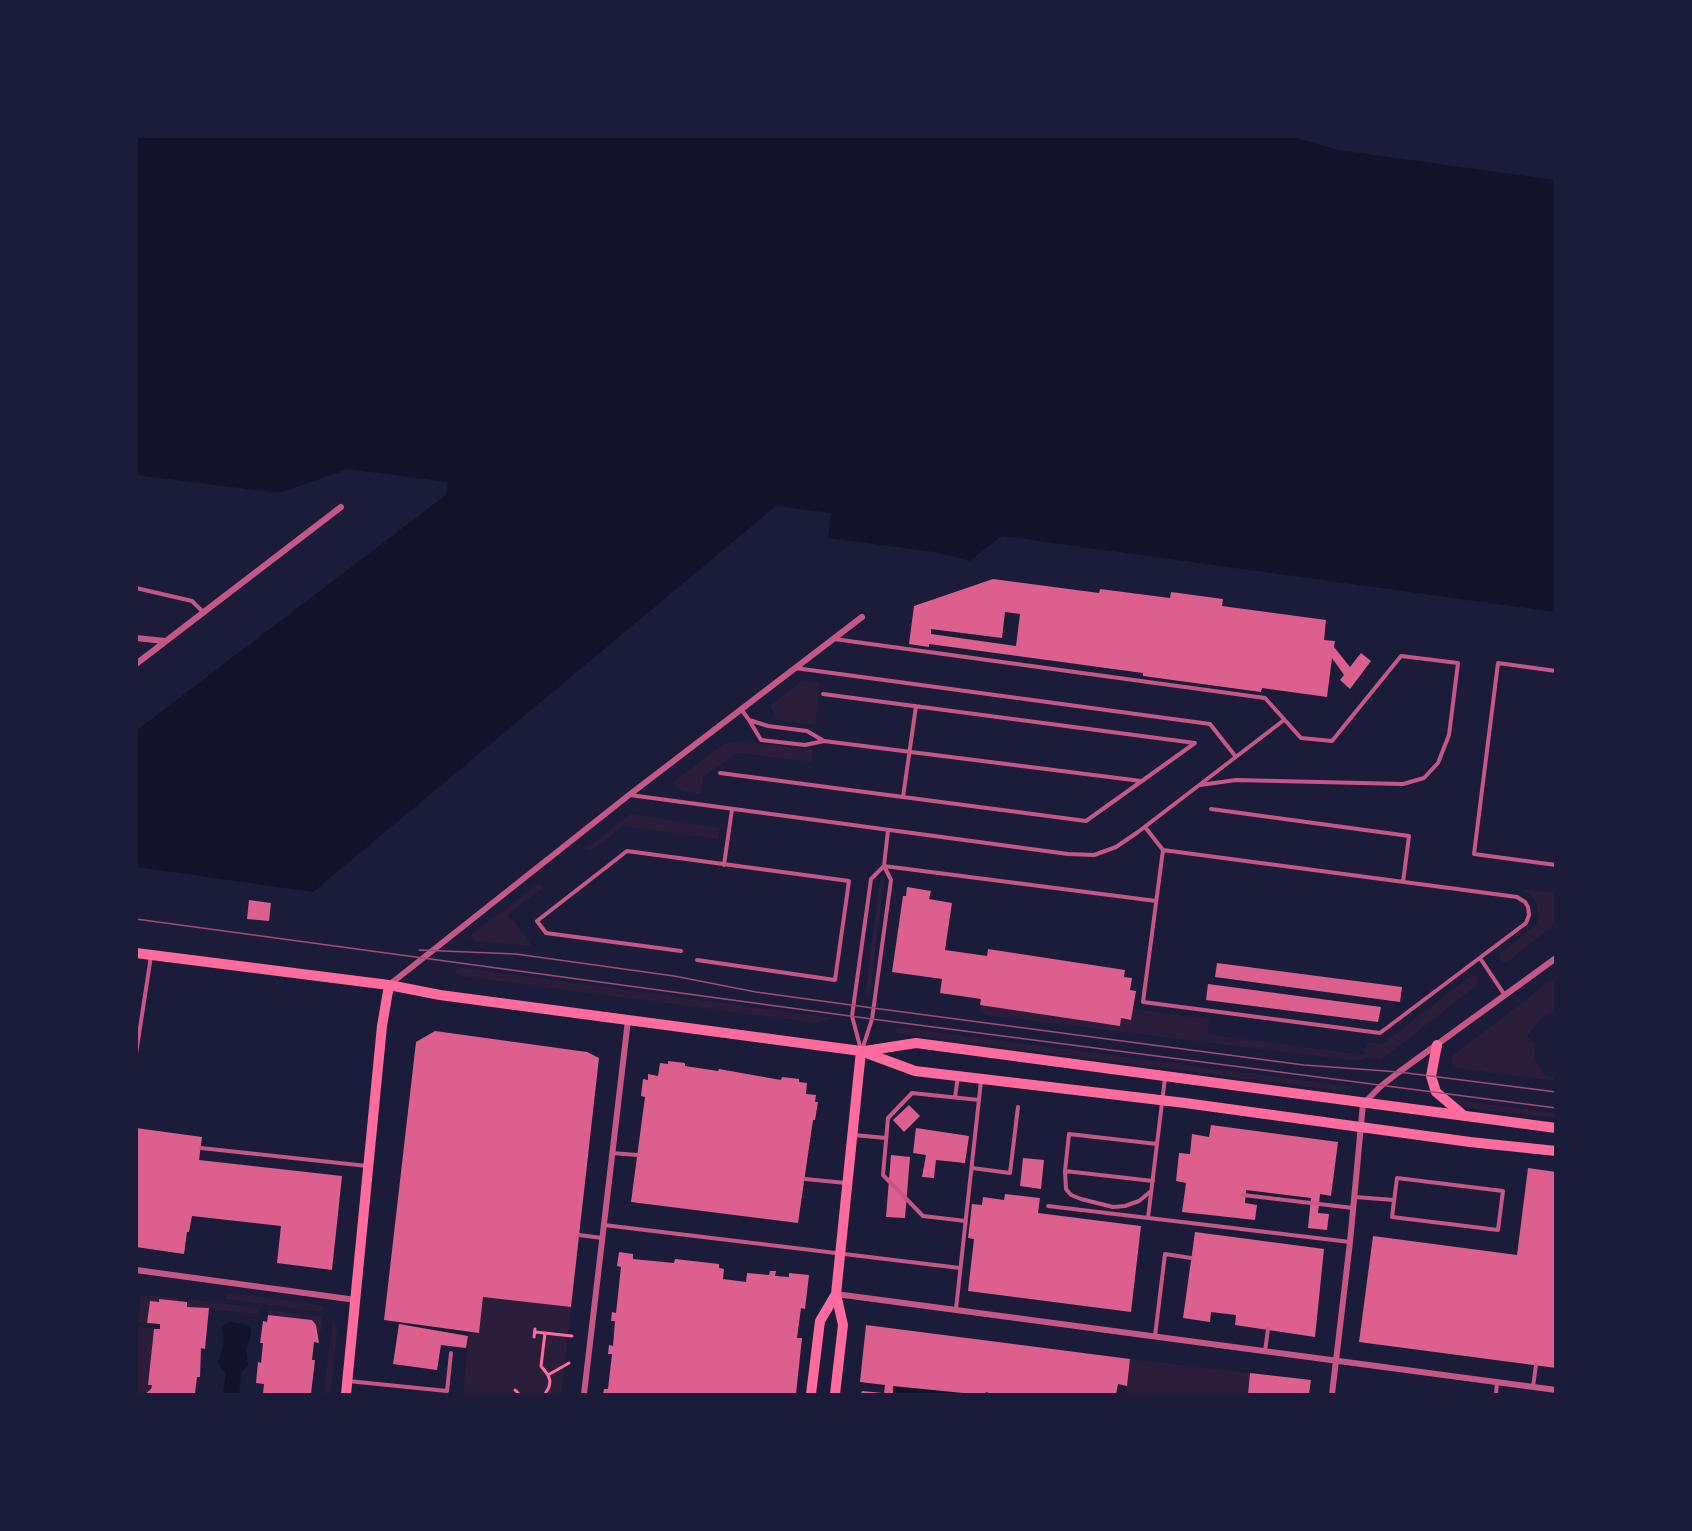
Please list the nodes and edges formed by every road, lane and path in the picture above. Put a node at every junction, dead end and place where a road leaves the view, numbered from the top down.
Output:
1 (341, 507) dead end
2 (136, 588) edge
3 (204, 613) junction
4 (862, 617) dead end
5 (136, 638) edge
6 (833, 639) junction
7 (166, 641) junction
8 (136, 664) edge
9 (795, 668) junction
10 (1556, 671) edge
11 (823, 694) dead end
12 (916, 706) junction
13 (741, 709) junction
14 (749, 720) junction
15 (1284, 720) junction
16 (824, 741) junction
17 (910, 751) junction
18 (1236, 757) junction
19 (720, 773) dead end
20 (1142, 781) junction
21 (1200, 785) junction
22 (629, 795) junction
23 (903, 797) junction
24 (732, 809) junction
25 (1211, 809) dead end
26 (1145, 827) junction
27 (888, 830) junction
28 (1163, 850) junction
29 (724, 865) junction
30 (1556, 865) edge
31 (884, 866) junction
32 (1403, 882) junction
33 (1156, 901) junction
34 (681, 951) dead end
35 (136, 953) edge
36 (151, 955) junction
37 (1480, 958) junction
38 (1556, 958) edge
39 (697, 960) dead end
40 (389, 985) junction
41 (1504, 994) junction
42 (628, 1020) junction
43 (1437, 1045) junction
44 (1556, 1049) edge
45 (861, 1051) junction
46 (136, 1054) edge
47 (1556, 1057) edge
48 (958, 1076) junction
49 (1165, 1077) junction
50 (982, 1079) junction
51 (955, 1097) junction
52 (980, 1100) junction
53 (1162, 1101) junction
54 (1364, 1104) junction
55 (1018, 1107) dead end
56 (1465, 1116) junction
57 (1360, 1127) junction
58 (1556, 1128) edge
59 (854, 1135) junction
60 (886, 1138) junction
61 (1157, 1144) junction
62 (201, 1148) dead end
63 (1556, 1151) edge
64 (612, 1153) junction
65 (637, 1155) dead end
66 (369, 1166) junction
67 (972, 1168) junction
68 (1065, 1171) junction
69 (805, 1179) dead end
70 (1153, 1181) junction
71 (848, 1183) junction
72 (1152, 1191) junction
73 (1243, 1195) dead end
74 (1354, 1197) junction
75 (1394, 1200) junction
76 (1048, 1206) dead end
77 (1353, 1208) junction
78 (1148, 1218) junction
79 (966, 1221) junction
80 (603, 1225) junction
81 (579, 1235) dead end
82 (602, 1238) junction
83 (1350, 1242) junction
84 (840, 1254) junction
85 (1191, 1258) dead end
86 (960, 1268) junction
87 (136, 1270) edge
88 (836, 1294) junction
89 (356, 1300) junction
90 (956, 1310) junction
91 (1268, 1329) dead end
92 (545, 1333) junction
93 (572, 1336) dead end
94 (534, 1337) dead end
95 (1155, 1337) junction
96 (1265, 1351) junction
97 (450, 1353) dead end
98 (1336, 1361) junction
99 (569, 1363) dead end
100 (1536, 1365) dead end
101 (549, 1375) junction
102 (347, 1381) junction
103 (1497, 1382) junction
104 (1533, 1387) junction
105 (515, 1390) dead end
106 (1556, 1390) edge
107 (346, 1395) edge
108 (519, 1395) edge
109 (545, 1395) edge
110 (584, 1395) edge
111 (811, 1395) edge
112 (835, 1395) edge
113 (1332, 1395) edge
114 (1496, 1395) edge

1 - 3 street
2 - 3 lane
3 - 7 street
4 - 6 street
5 - 7 street
6 - 9 street
6 - 15 lane
7 - 8 street
9 - 13 street
9 - 18 lane
10 - 30 lane
11 - 12 lane
12 - 17 lane
12 - 20 lane
13 - 14 lane
13 - 22 street
14 - 16 lane
14 - 16 lane
15 - 18 lane
15 - 21 lane
16 - 17 lane
17 - 20 lane
17 - 23 lane
18 - 21 lane
19 - 23 lane
20 - 23 lane
21 - 26 lane
22 - 24 lane
22 - 40 street
24 - 27 lane
24 - 29 lane
25 - 32 lane
26 - 27 lane
26 - 28 lane
27 - 31 lane
28 - 32 lane
28 - 33 lane
29 - 34 lane
29 - 39 lane
31 - 33 lane
31 - 45 lane
31 - 45 lane
32 - 37 lane
33 - 37 lane
35 - 36 main road
36 - 40 main road
36 - 46 lane
37 - 41 lane
38 - 41 street
40 - 42 main road
40 - 66 main road
41 - 43 street
42 - 45 main road
42 - 64 street
43 - 54 street
43 - 56 main road
44 - 47 lane
45 - 48 main road
45 - 49 main road
45 - 59 main road
48 - 50 main road
48 - 51 lane
49 - 53 lane
49 - 54 main road
50 - 52 lane
50 - 53 main road
51 - 52 lane
51 - 60 lane
52 - 67 lane
53 - 57 main road
53 - 61 lane
54 - 56 main road
54 - 57 street
55 - 67 lane
56 - 58 main road
57 - 63 main road
57 - 74 street
59 - 60 lane
59 - 71 main road
60 - 79 lane
61 - 68 lane
61 - 70 lane
62 - 66 lane
64 - 65 lane
64 - 80 street
66 - 89 main road
67 - 79 lane
68 - 70 lane
68 - 72 lane
69 - 71 lane
70 - 72 lane
71 - 84 main road
72 - 78 lane
73 - 77 lane
74 - 75 lane
74 - 77 street
75 - 75 lane
76 - 78 lane
77 - 83 street
78 - 83 lane
79 - 86 lane
80 - 82 street
80 - 84 lane
81 - 82 lane
82 - 110 street
83 - 98 street
84 - 86 lane
84 - 88 main road
85 - 95 lane
86 - 90 lane
87 - 89 street
88 - 90 street
88 - 111 main road
88 - 112 main road
89 - 102 main road
90 - 95 street
91 - 96 lane
92 - 93 path
92 - 94 path
92 - 101 path
95 - 96 street
96 - 98 street
97 - 102 lane
98 - 103 street
98 - 113 street
99 - 101 path
100 - 104 lane
101 - 109 path
102 - 107 main road
103 - 104 street
103 - 114 lane
104 - 106 street
105 - 108 path

